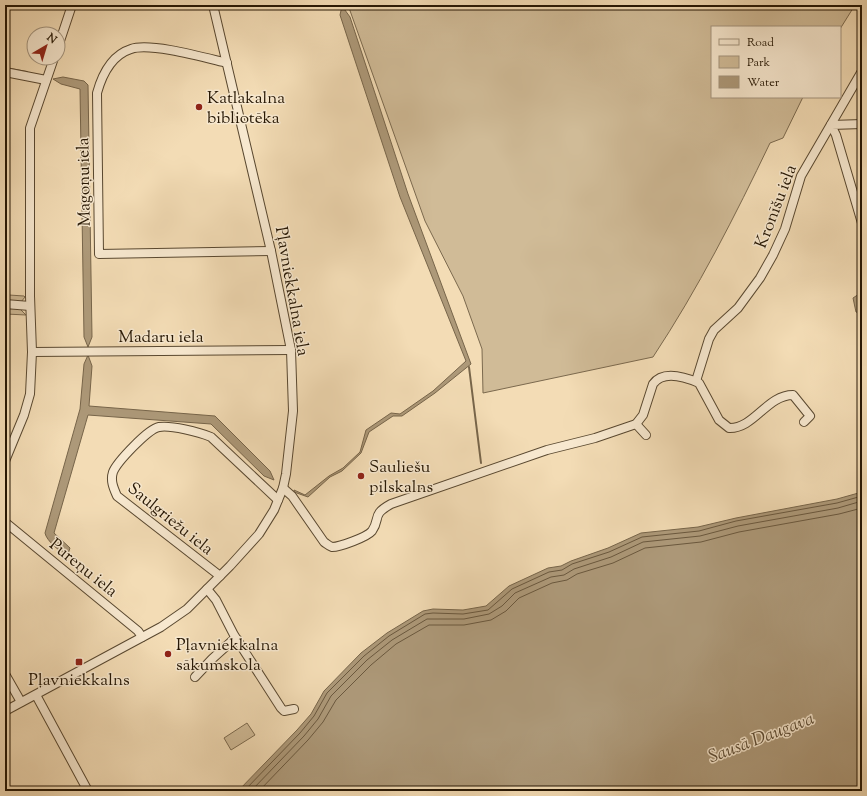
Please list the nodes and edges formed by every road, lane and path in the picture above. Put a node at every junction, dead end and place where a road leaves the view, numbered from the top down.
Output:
1 (72, 5) edge
2 (212, 5) edge
3 (65, 26) edge
4 (227, 63) junction
5 (51, 66) edge
6 (862, 71) edge
7 (5, 72) edge
8 (46, 80) junction
9 (862, 124) edge
10 (831, 125) junction
11 (862, 223) edge
12 (272, 251) junction
13 (5, 304) edge
14 (30, 306) junction
15 (291, 350) junction
16 (32, 352) junction
17 (696, 381) junction
18 (804, 422) dead end
19 (636, 424) junction
20 (646, 435) dead end
21 (5, 461) edge
22 (283, 488) junction
23 (278, 500) junction
24 (5, 522) edge
25 (220, 576) junction
26 (207, 589) junction
27 (142, 637) junction
28 (238, 640) junction
29 (5, 674) edge
30 (195, 678) dead end
31 (36, 695) junction
32 (21, 702) junction
33 (294, 709) dead end
34 (5, 711) edge
35 (88, 791) edge

1 - 3 street
2 - 4 street, Pļavniekkalna iela
4 - 12 street, Pļavniekkalna iela
4 - 12 street, Magoņu iela
5 - 8 street
6 - 10 street, Kronīšu iela
7 - 8 street
8 - 14 street
9 - 10 street
10 - 11 street
10 - 17 street, Kronīšu iela
12 - 15 street, Pļavniekkalna iela
13 - 14 street
14 - 16 street
15 - 16 street, Madaru iela
15 - 22 street, Pļavniekkalna iela
16 - 21 street
17 - 18 street
17 - 19 street
19 - 20 street
19 - 22 street
22 - 23 street, Pļavniekkalna iela
23 - 25 street, Pļavniekkalna iela
23 - 25 street, Saulgriežu iela
24 - 27 street, Pureņu iela
25 - 26 street, Pļavniekkalna iela
26 - 27 street, Pļavniekkalna iela
26 - 28 street
27 - 31 street, Pļavniekkalna iela
28 - 30 street
28 - 33 street
29 - 32 street
31 - 32 street, Pļavniekkalna iela
31 - 35 street
32 - 34 street, Pļavniekkalna iela

